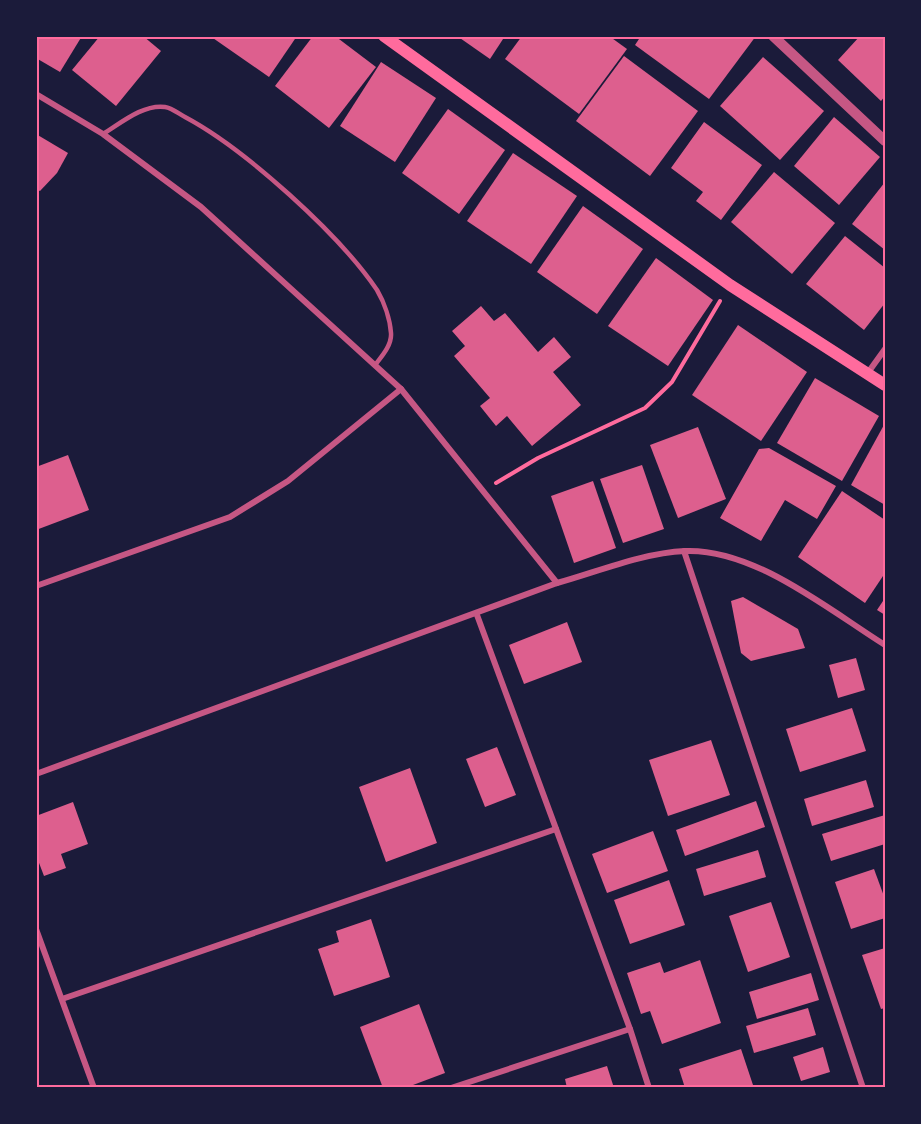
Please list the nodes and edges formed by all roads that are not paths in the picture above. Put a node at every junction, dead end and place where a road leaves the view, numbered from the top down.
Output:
1 (384, 36) edge
2 (773, 36) edge
3 (38, 97) edge
4 (103, 134) junction
5 (885, 141) edge
6 (885, 349) edge
7 (375, 365) junction
8 (867, 374) junction
9 (885, 385) edge
10 (401, 388) junction
11 (684, 551) junction
12 (556, 584) junction
13 (36, 585) edge
14 (477, 615) junction
15 (885, 645) edge
16 (36, 774) edge
17 (556, 829) junction
18 (36, 929) edge
19 (39, 947) edge
20 (62, 999) junction
21 (630, 1029) junction
22 (94, 1088) edge
23 (451, 1088) edge
24 (649, 1088) edge
25 (863, 1088) edge

1 - 8 main road
2 - 5 street
3 - 4 street
4 - 7 street
4 - 7 lane
6 - 8 street
7 - 10 street
8 - 9 main road
10 - 12 street
10 - 13 street
11 - 12 street
11 - 15 street
11 - 25 street
12 - 14 street
14 - 16 street
14 - 17 street
17 - 20 street
17 - 21 street
18 - 19 street
19 - 20 street
20 - 22 street
21 - 23 street
21 - 24 street

